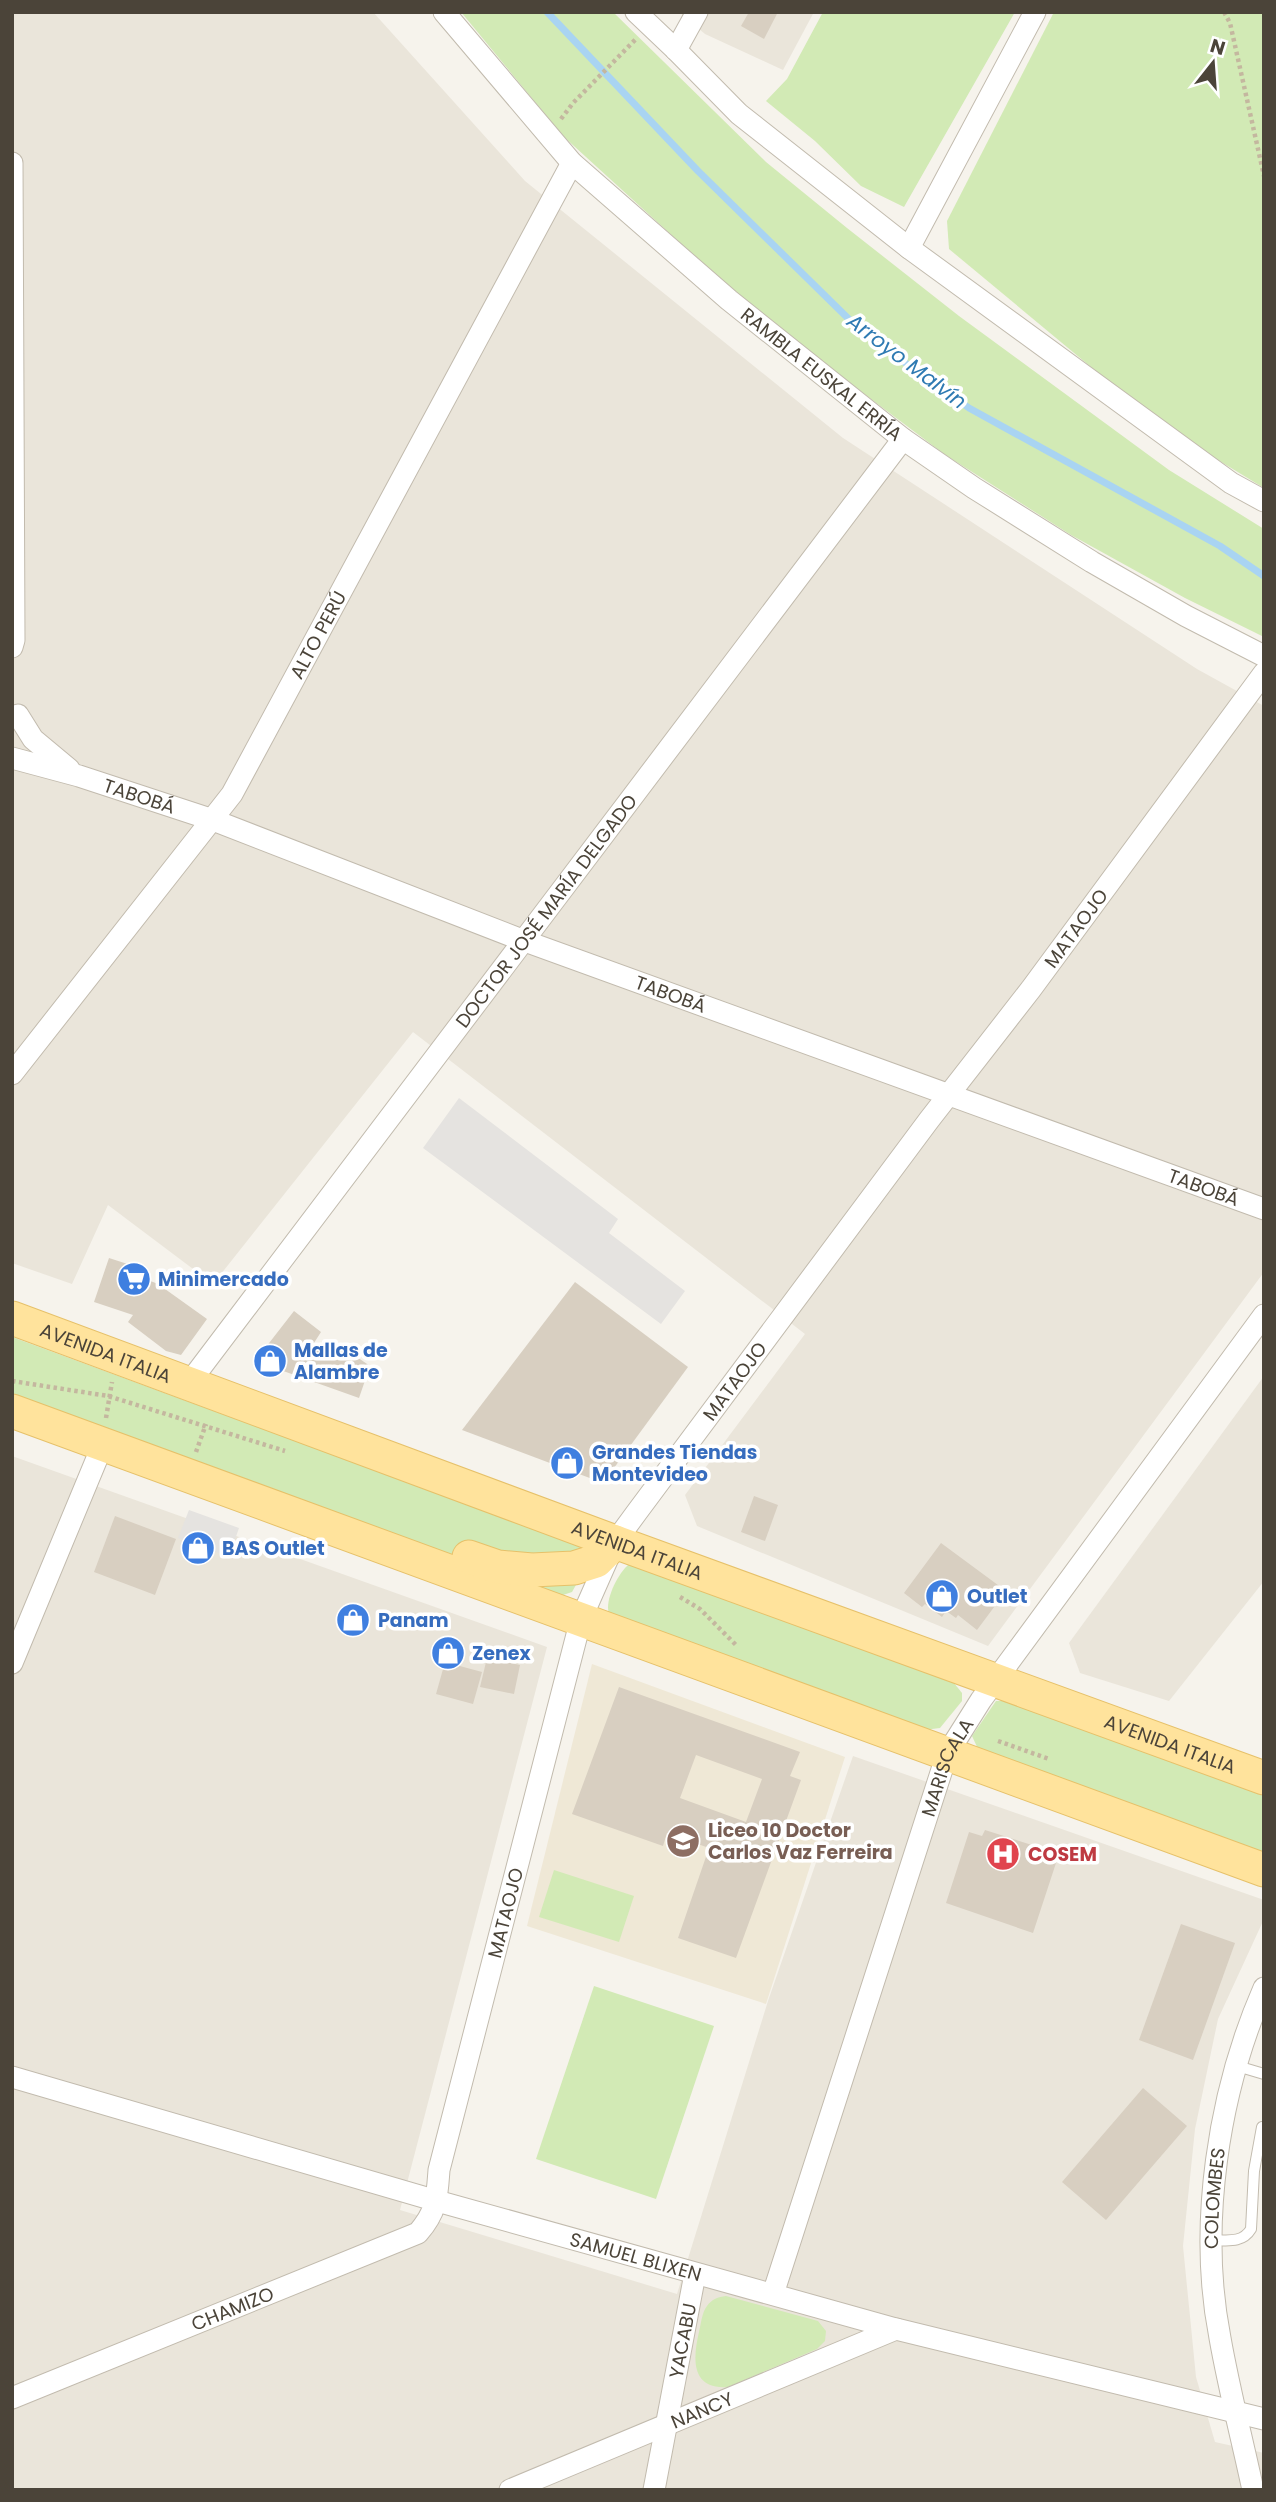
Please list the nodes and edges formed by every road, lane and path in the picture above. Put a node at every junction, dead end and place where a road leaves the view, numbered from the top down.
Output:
1 (444, 12) edge
2 (636, 12) edge
3 (697, 12) edge
4 (1035, 12) edge
5 (1224, 12) edge
6 (676, 50) junction
7 (618, 59) dead end
8 (573, 103) dead end
9 (12, 163) edge
10 (572, 163) junction
11 (1264, 176) edge
12 (909, 248) junction
13 (903, 439) junction
14 (1264, 501) edge
15 (12, 647) edge
16 (1264, 656) edge
17 (1264, 673) edge
18 (15, 708) edge
19 (12, 739) edge
20 (12, 758) edge
21 (79, 776) junction
22 (213, 820) junction
23 (522, 940) junction
24 (12, 1073) edge
25 (949, 1093) junction
26 (1264, 1209) edge
27 (1264, 1315) edge
28 (12, 1318) edge
29 (119, 1357) junction
30 (12, 1381) edge
31 (203, 1388) junction
32 (108, 1396) junction
33 (12, 1411) edge
34 (205, 1426) junction
35 (103, 1444) junction
36 (291, 1453) dead end
37 (188, 1475) junction
38 (328, 1526) junction
39 (615, 1542) junction
40 (670, 1590) dead end
41 (580, 1619) junction
42 (747, 1651) dead end
43 (12, 1663) edge
44 (995, 1680) junction
45 (954, 1742) junction
46 (1050, 1760) dead end
47 (1264, 1778) edge
48 (1264, 1870) edge
49 (1264, 1988) edge
50 (1237, 2066) junction
51 (1264, 2074) edge
52 (12, 2077) edge
53 (1262, 2127) edge
54 (437, 2201) junction
55 (1211, 2240) junction
56 (695, 2274) junction
57 (773, 2294) junction
58 (896, 2329) junction
59 (12, 2398) edge
60 (1237, 2413) junction
61 (1264, 2419) edge
62 (664, 2427) junction
63 (510, 2490) edge
64 (654, 2490) edge
65 (1252, 2490) edge

1 - 10 street, RAMBLA EUSKAL ERRÍA
2 - 6 street
3 - 6 street
4 - 12 street
5 - 11 path
6 - 12 street
7 - 8 path
9 - 15 street
10 - 13 street, RAMBLA EUSKAL ERRÍA
10 - 22 street, ALTO PERÚ
12 - 14 street
13 - 16 street, RAMBLA EUSKAL ERRÍA
13 - 23 street, DOCTOR JOSÉ MARÍA DELGADO
17 - 25 street, MATAOJO
18 - 19 street, TABOBÁ
18 - 21 street, TABOBÁ
20 - 21 street, TABOBÁ
21 - 22 street, TABOBÁ
22 - 23 street, TABOBÁ
22 - 24 street, ALTO PERÚ
23 - 25 street, TABOBÁ
23 - 31 street, DOCTOR JOSÉ MARÍA DELGADO
25 - 26 street, TABOBÁ
25 - 39 street, MATAOJO
27 - 44 street, MARISCALA
28 - 29 main road, AVENIDA ITALIA
29 - 31 main road, AVENIDA ITALIA
29 - 32 path
30 - 32 path
31 - 34 path
31 - 39 main road, AVENIDA ITALIA
32 - 34 path
32 - 35 path
33 - 35 main road
34 - 36 path
34 - 37 path
35 - 37 main road
35 - 43 street
37 - 38 main road
38 - 39 main road
38 - 41 main road
39 - 41 street, MATAOJO
39 - 44 main road, AVENIDA ITALIA
40 - 42 path
41 - 45 main road
41 - 54 street, MATAOJO
44 - 45 street, MARISCALA
44 - 47 main road, AVENIDA ITALIA
45 - 46 path
45 - 48 main road
45 - 57 street, MARISCALA
49 - 50 street, COLOMBES
50 - 51 lane
50 - 55 street, COLOMBES
52 - 54 street, SAMUEL BLIXEN
53 - 55 lane
54 - 56 street, SAMUEL BLIXEN
54 - 59 street, CHAMIZO
55 - 60 street, COLOMBES
56 - 57 street, SAMUEL BLIXEN
56 - 62 street, YACABU
57 - 58 street, SAMUEL BLIXEN
58 - 60 street, SAMUEL BLIXEN
58 - 62 street, NANCY
60 - 61 street, SAMUEL BLIXEN
60 - 65 street, COLOMBES
62 - 63 street, NANCY
62 - 64 street, YACABU

